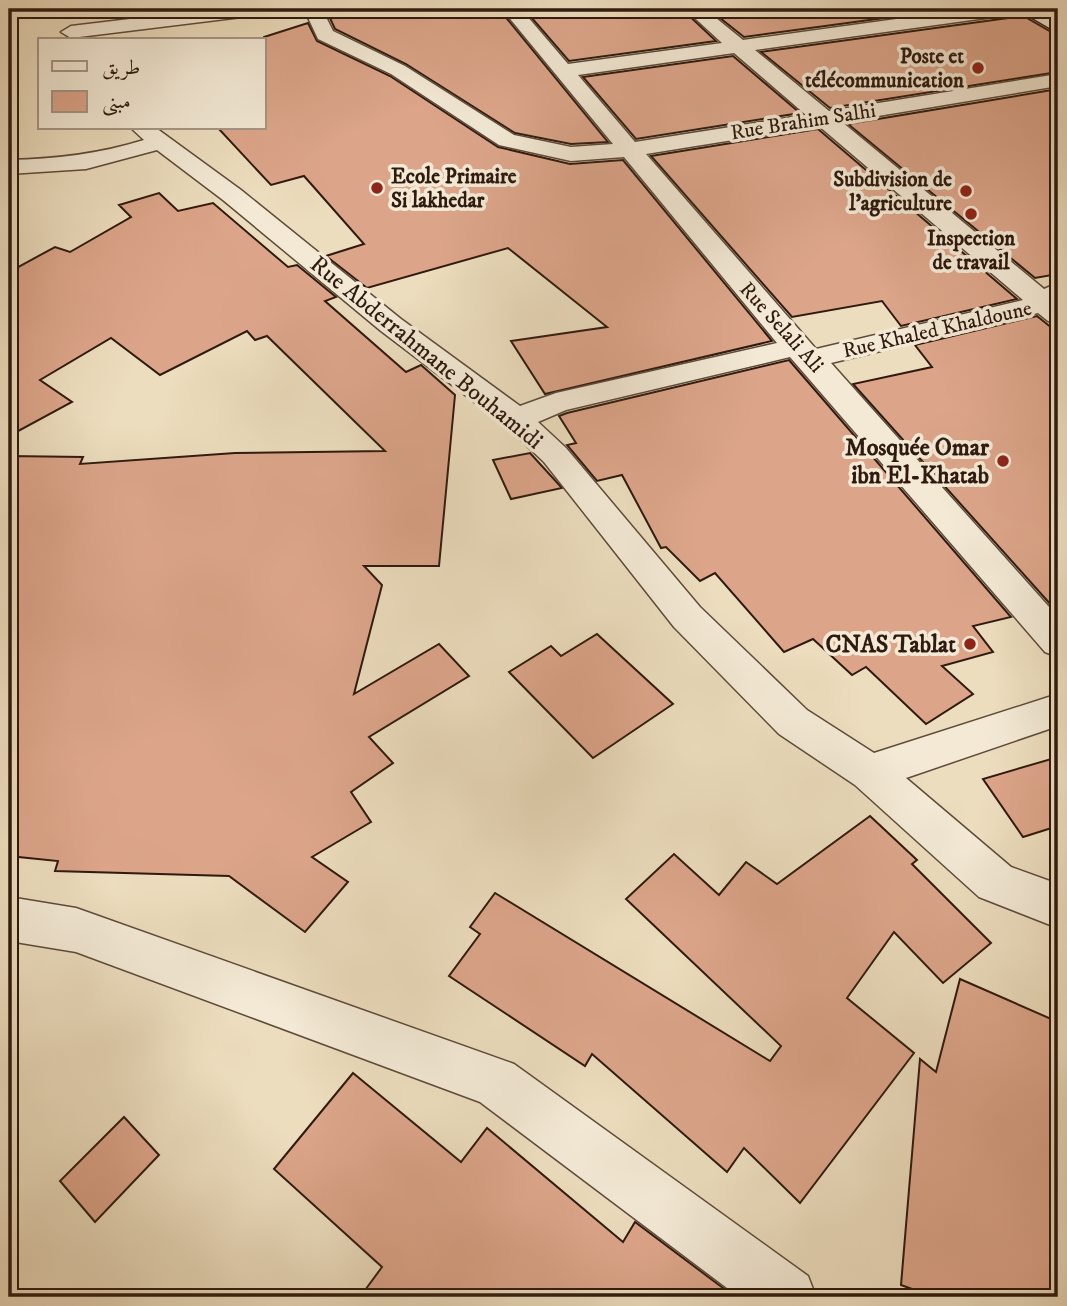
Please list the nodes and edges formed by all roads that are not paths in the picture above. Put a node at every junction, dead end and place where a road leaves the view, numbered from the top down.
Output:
1 (258, 9) edge
2 (313, 9) edge
3 (511, 9) edge
4 (694, 9) edge
5 (1008, 9) edge
6 (1026, 9) edge
7 (234, 10) edge
8 (1058, 27) edge
9 (68, 29) edge
10 (740, 47) junction
11 (562, 71) junction
12 (1058, 80) edge
13 (823, 118) junction
14 (151, 135) edge
15 (630, 150) junction
16 (9, 167) edge
17 (1054, 303) edge
18 (803, 353) junction
19 (517, 419) junction
20 (1058, 642) edge
21 (1058, 710) edge
22 (870, 772) junction
23 (1058, 906) edge
24 (9, 919) edge
25 (787, 1297) edge

1 - 7 street
2 - 15 street, Rue Brahim Salhi
3 - 11 street, Rue Selali Ali
4 - 10 street
5 - 10 street
6 - 8 street
7 - 9 street
10 - 11 street
10 - 13 street
11 - 15 street, Rue Selali Ali
12 - 13 street, Rue Brahim Salhi
13 - 15 street, Rue Brahim Salhi
13 - 17 street
14 - 16 street
14 - 19 street, Rue Abderrahmane Bouhamidi
15 - 18 street, Rue Selali Ali
17 - 18 street, Rue Khaled Khaldoune
18 - 19 street, Rue Khaled Khaldoune
18 - 20 street, Rue Selali Ali
19 - 22 street, Rue Abderrahmane Bouhamidi
21 - 22 street
22 - 23 street
24 - 25 street

